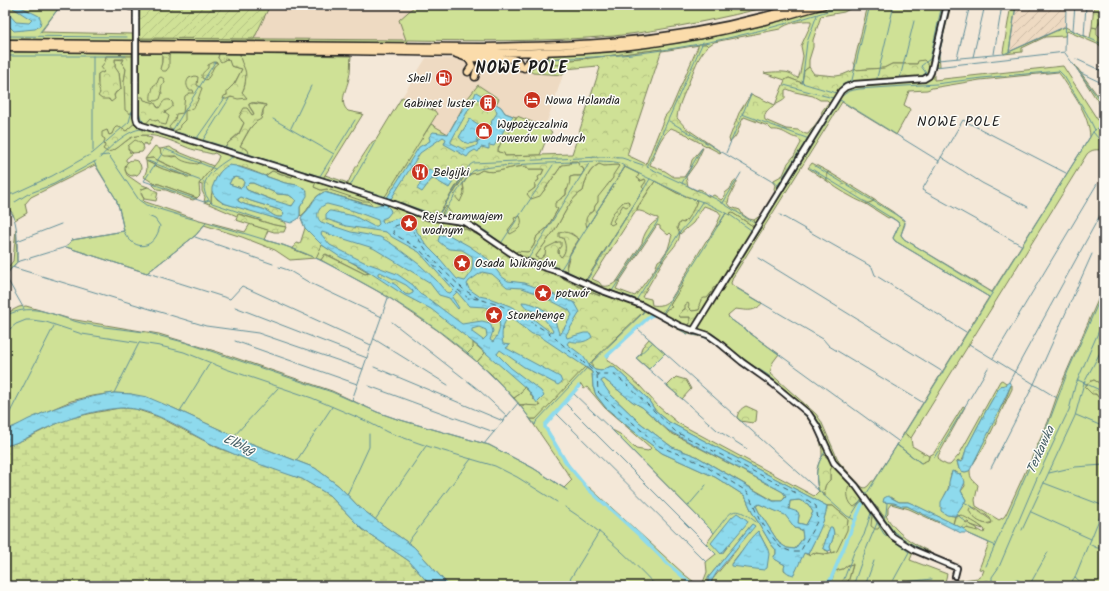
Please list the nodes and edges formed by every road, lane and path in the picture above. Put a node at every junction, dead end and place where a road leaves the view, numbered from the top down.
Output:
1 (126, 5) edge
2 (804, 5) edge
3 (824, 5) edge
4 (947, 5) edge
5 (136, 6) edge
6 (5, 43) edge
7 (5, 48) edge
8 (557, 51) junction
9 (448, 52) junction
10 (467, 58) junction
11 (513, 58) junction
12 (532, 58) junction
13 (493, 59) junction
14 (468, 72) dead end
15 (475, 77) dead end
16 (693, 330) junction
17 (955, 576) dead end

1 - 5 street
2 - 6 highway
3 - 8 highway
4 - 16 street
5 - 16 street, bridge
7 - 9 highway
8 - 9 highway
8 - 12 highway
9 - 10 highway
10 - 13 highway
10 - 14 highway
11 - 12 highway
11 - 12 highway
11 - 13 highway
13 - 15 highway
16 - 17 street

